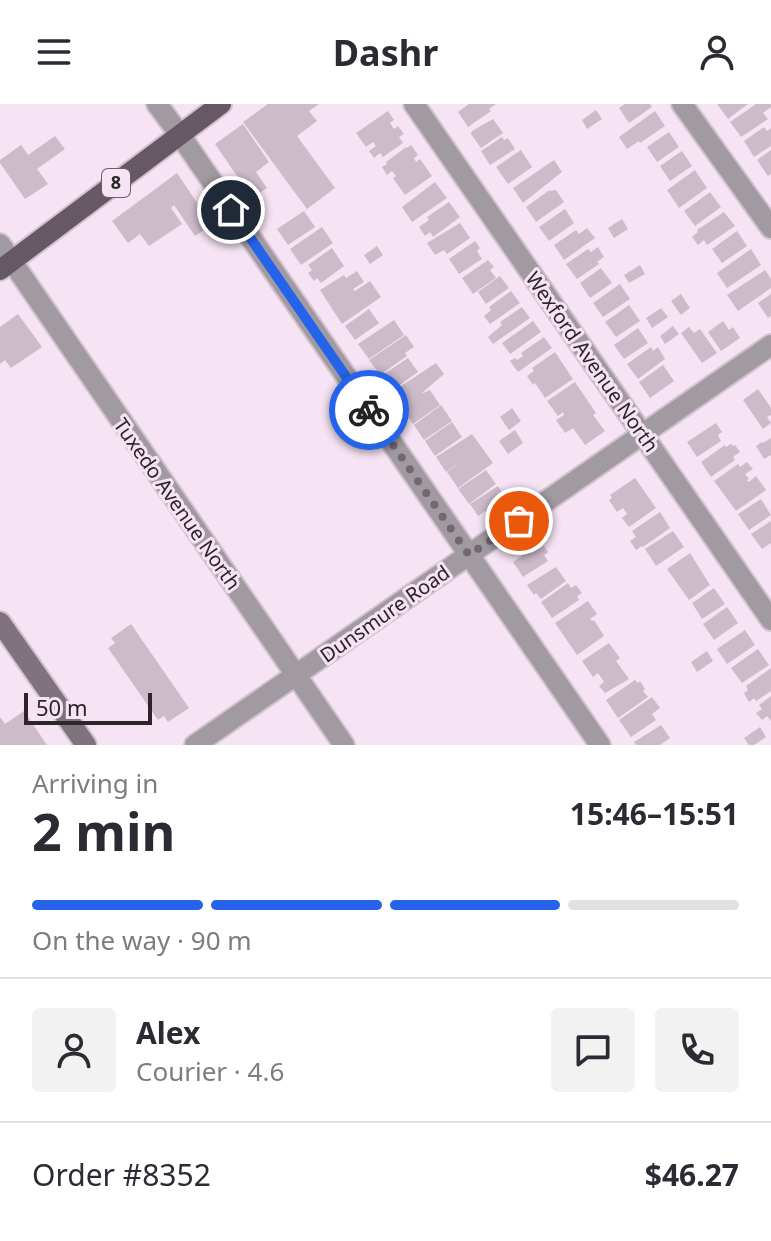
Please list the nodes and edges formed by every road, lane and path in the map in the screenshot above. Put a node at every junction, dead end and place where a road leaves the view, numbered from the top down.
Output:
1 (157, 104) edge
2 (221, 104) edge
3 (414, 104) edge
4 (682, 104) edge
5 (180, 135) junction
6 (771, 228) edge
7 (4, 259) edge
8 (771, 345) edge
9 (643, 434) junction
10 (469, 555) junction
11 (771, 620) edge
12 (0, 622) edge
13 (296, 675) junction
14 (86, 745) edge
15 (195, 745) edge
16 (344, 745) edge
17 (600, 745) edge

1 - 5 street
2 - 5 main road, 8
3 - 9 street, Wexford Avenue North
4 - 6 street
5 - 7 main road, 8
5 - 10 street
7 - 13 street, Tuxedo Avenue North
8 - 9 street, Dunsmure Road
9 - 10 street, Dunsmure Road
9 - 11 street, Wexford Avenue North
10 - 13 street, Dunsmure Road
10 - 17 street
12 - 14 main road
13 - 15 street, Dunsmure Road
13 - 16 street, Tuxedo Avenue North

